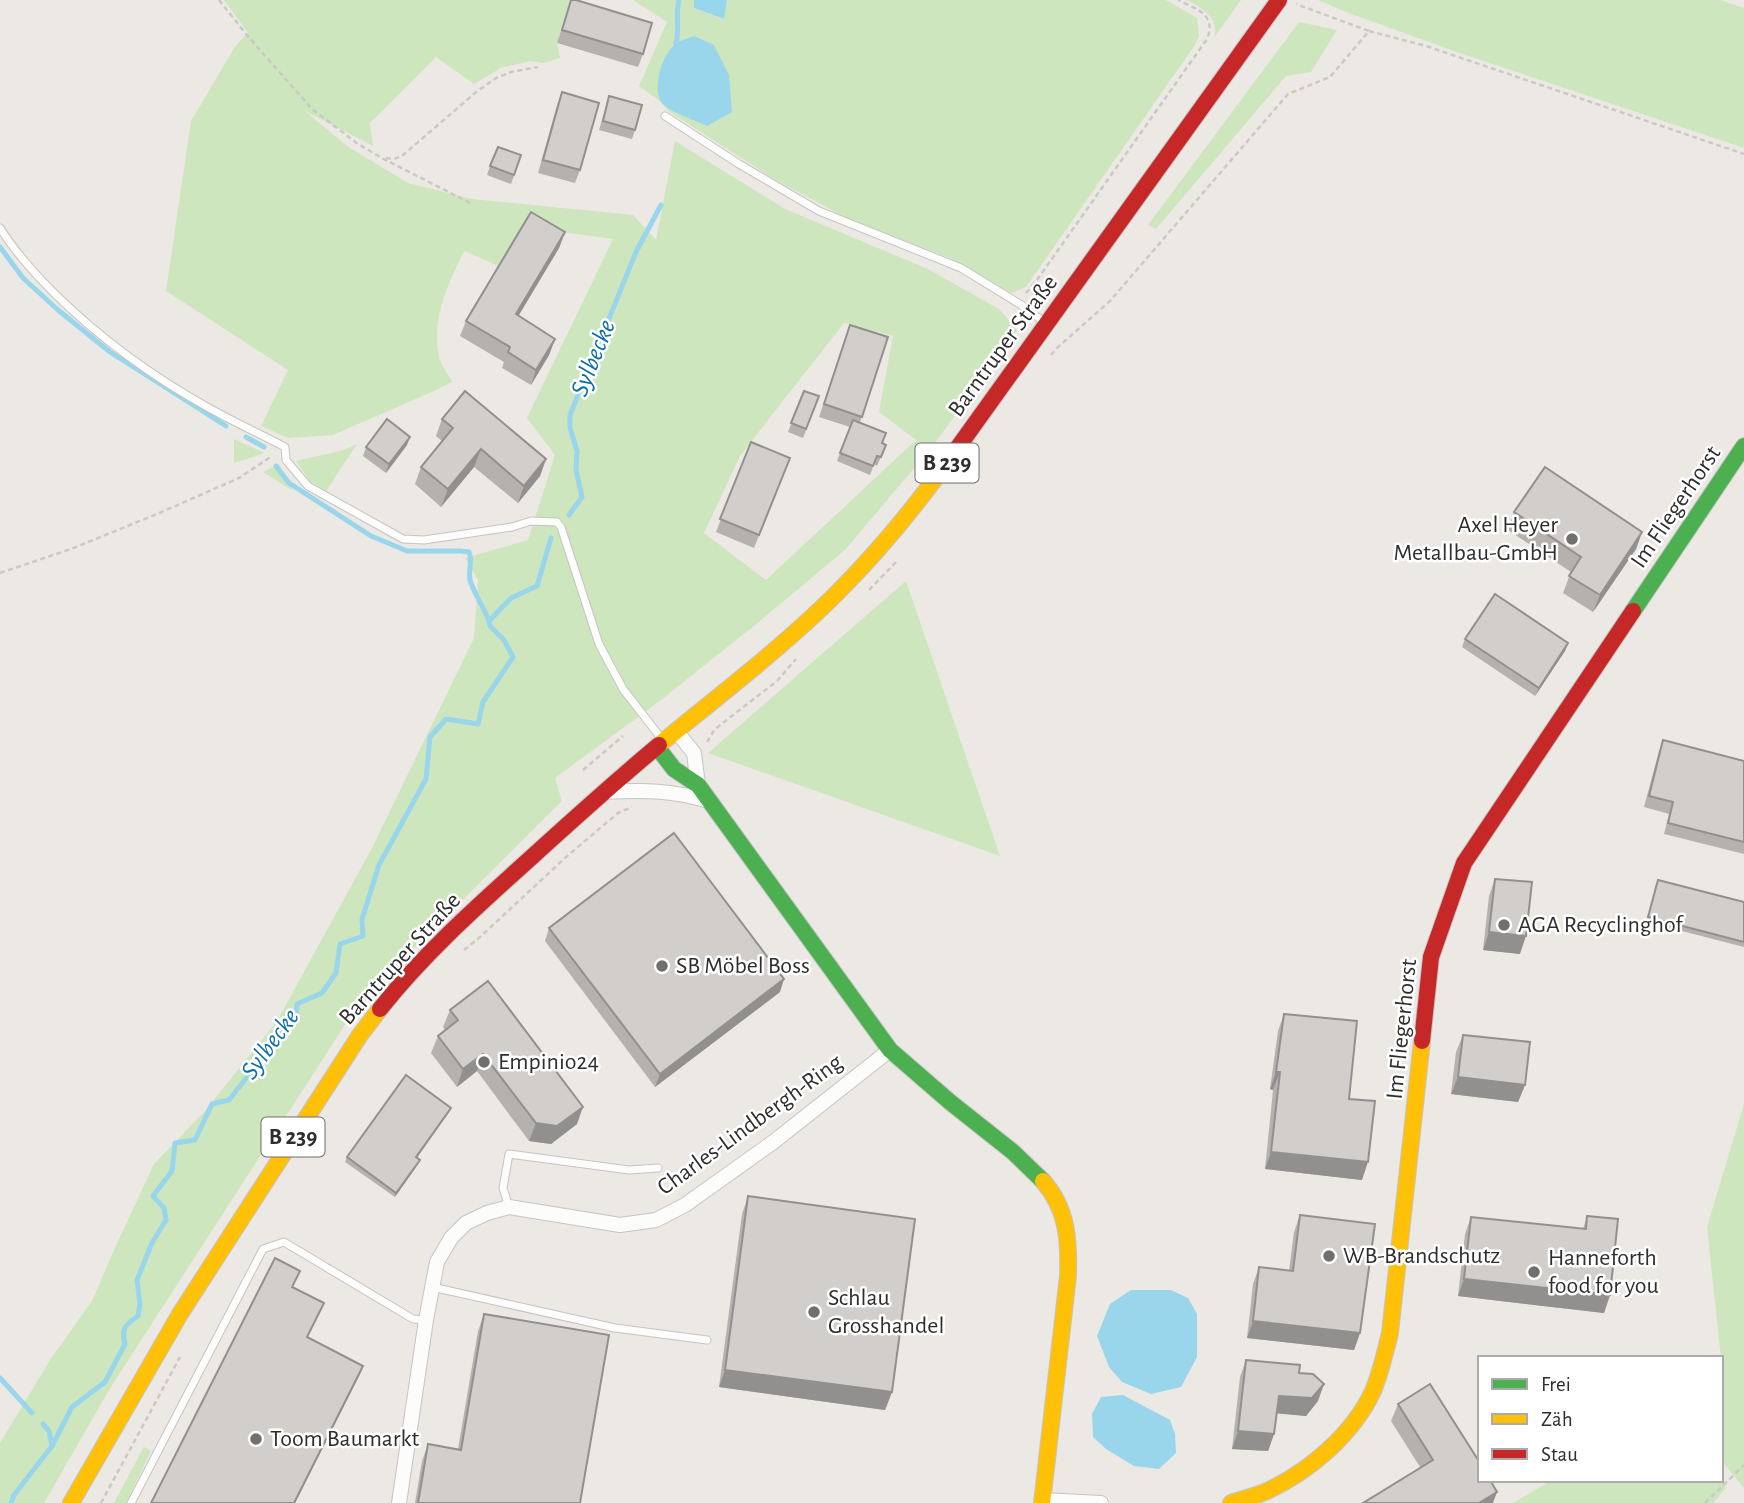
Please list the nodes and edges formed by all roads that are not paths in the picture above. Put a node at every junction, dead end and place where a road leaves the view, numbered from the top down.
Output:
1 (1287, 2) edge
2 (664, 116) dead end
3 (0, 228) edge
4 (1046, 323) junction
5 (1744, 446) edge
6 (676, 731) junction
7 (660, 744) junction
8 (698, 785) junction
9 (603, 792) junction
10 (709, 801) junction
11 (890, 1050) junction
12 (658, 1168) dead end
13 (509, 1207) junction
14 (431, 1287) junction
15 (426, 1320) junction
16 (708, 1340) dead end
17 (1042, 1501) edge
18 (71, 1503) edge
19 (131, 1503) edge
20 (399, 1503) edge
21 (1101, 1503) edge
22 (1231, 1503) edge

1 - 4 street, Barntruper Straße / B 239
2 - 4 lane
3 - 7 lane
4 - 6 street, Barntruper Straße / B 239
5 - 22 street, Im Fliegerhorst
6 - 7 street, Barntruper Straße / B 239
6 - 8 street
7 - 8 street
7 - 9 street, Barntruper Straße / B 239
8 - 10 street
9 - 10 street
9 - 18 street, Barntruper Straße / B 239
10 - 11 street
11 - 13 street, Charles-Lindbergh-Ring
11 - 17 street
12 - 13 lane
13 - 14 street, Charles-Lindbergh-Ring
14 - 15 street, Charles-Lindbergh-Ring
14 - 16 lane
15 - 19 lane
15 - 20 street, Charles-Lindbergh-Ring
17 - 21 street

